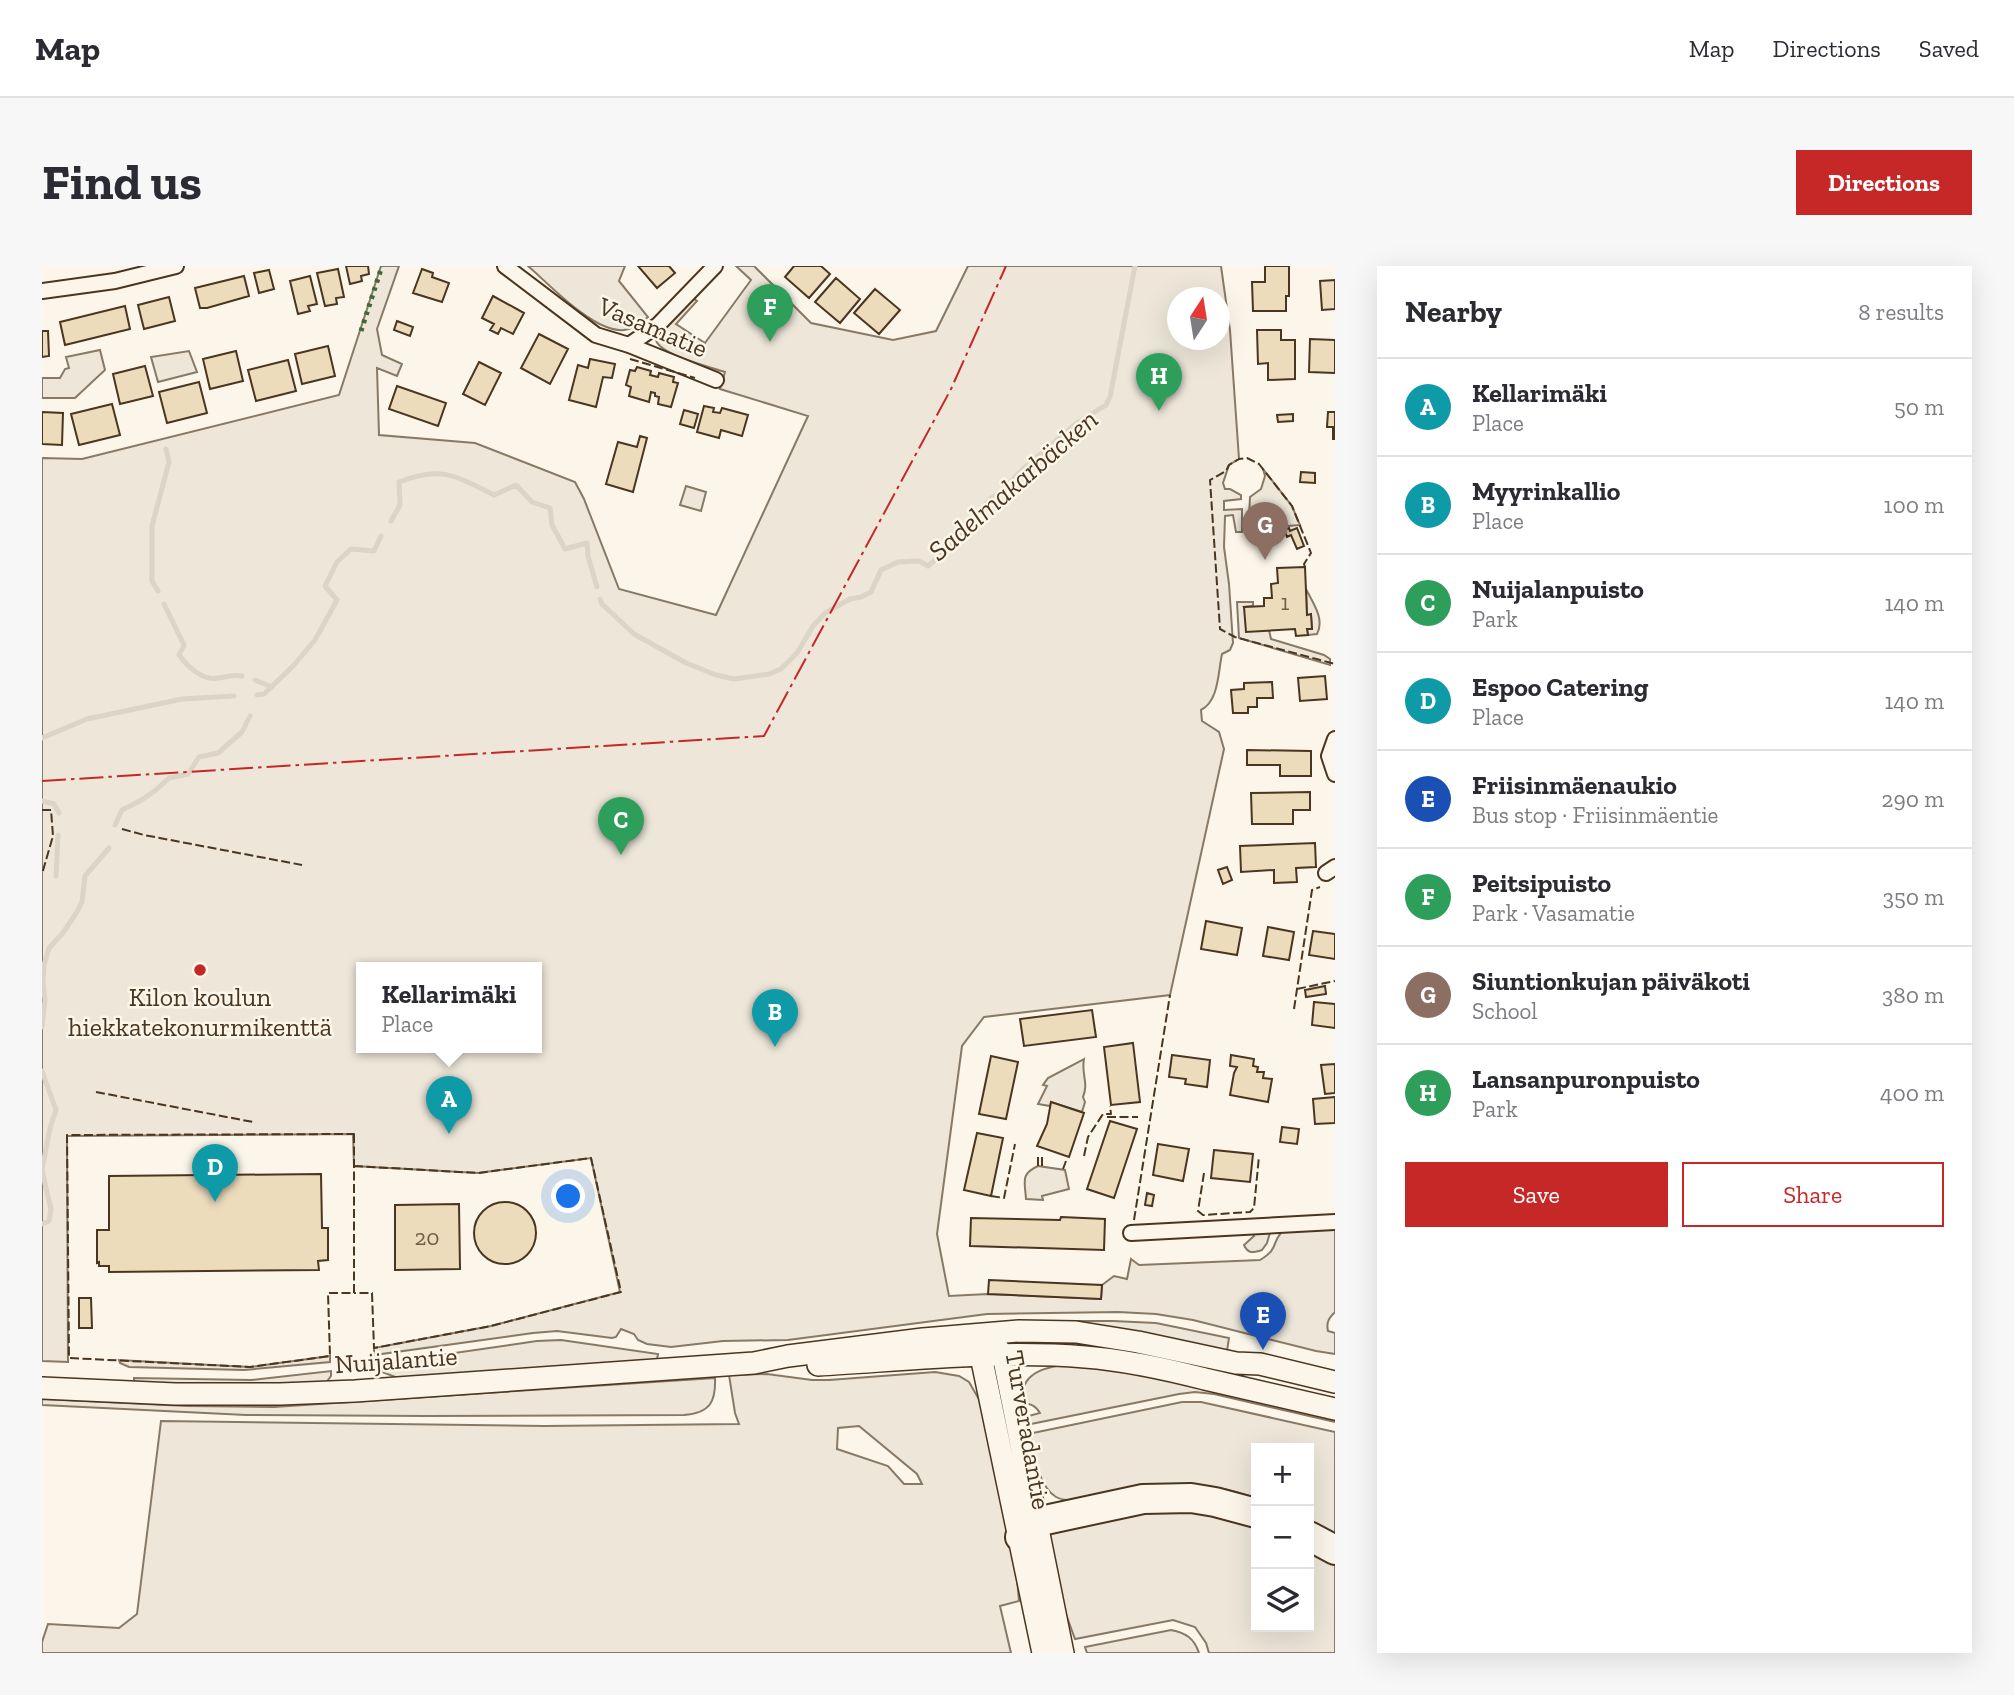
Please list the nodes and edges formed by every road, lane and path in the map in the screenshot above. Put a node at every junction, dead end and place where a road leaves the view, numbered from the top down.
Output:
1 (176, 266) edge
2 (505, 266) edge
3 (715, 266) edge
4 (42, 291) edge
5 (629, 345) junction
6 (716, 380) dead end
7 (1335, 739) edge
8 (1335, 774) edge
9 (1335, 1222) edge
10 (1131, 1233) dead end
11 (987, 1334) junction
12 (1003, 1355) junction
13 (981, 1356) junction
14 (754, 1363) junction
15 (1335, 1382) edge
16 (42, 1388) edge
17 (1335, 1409) edge
18 (1251, 1512) edge
19 (1028, 1530) junction
20 (1314, 1539) edge
21 (1335, 1550) edge
22 (1043, 1653) edge
23 (1063, 1653) edge

1 - 4 street
2 - 5 street, Vasamatie
3 - 5 street
5 - 6 street, Vasamatie
7 - 8 street
9 - 10 street
11 - 12 main road, Turveradantie
11 - 13 main road, Turveradantie
11 - 14 main road, Nuijalantie
11 - 15 main road, Nuijalantie
12 - 13 main road, Nuijalantie
12 - 17 main road, Nuijalantie
12 - 19 main road, Turveradantie
13 - 14 main road, Nuijalantie
13 - 19 main road, Turveradantie
14 - 16 main road, Nuijalantie
18 - 19 highway
19 - 22 main road, Turveradantie
19 - 23 main road, Turveradantie
20 - 21 highway

